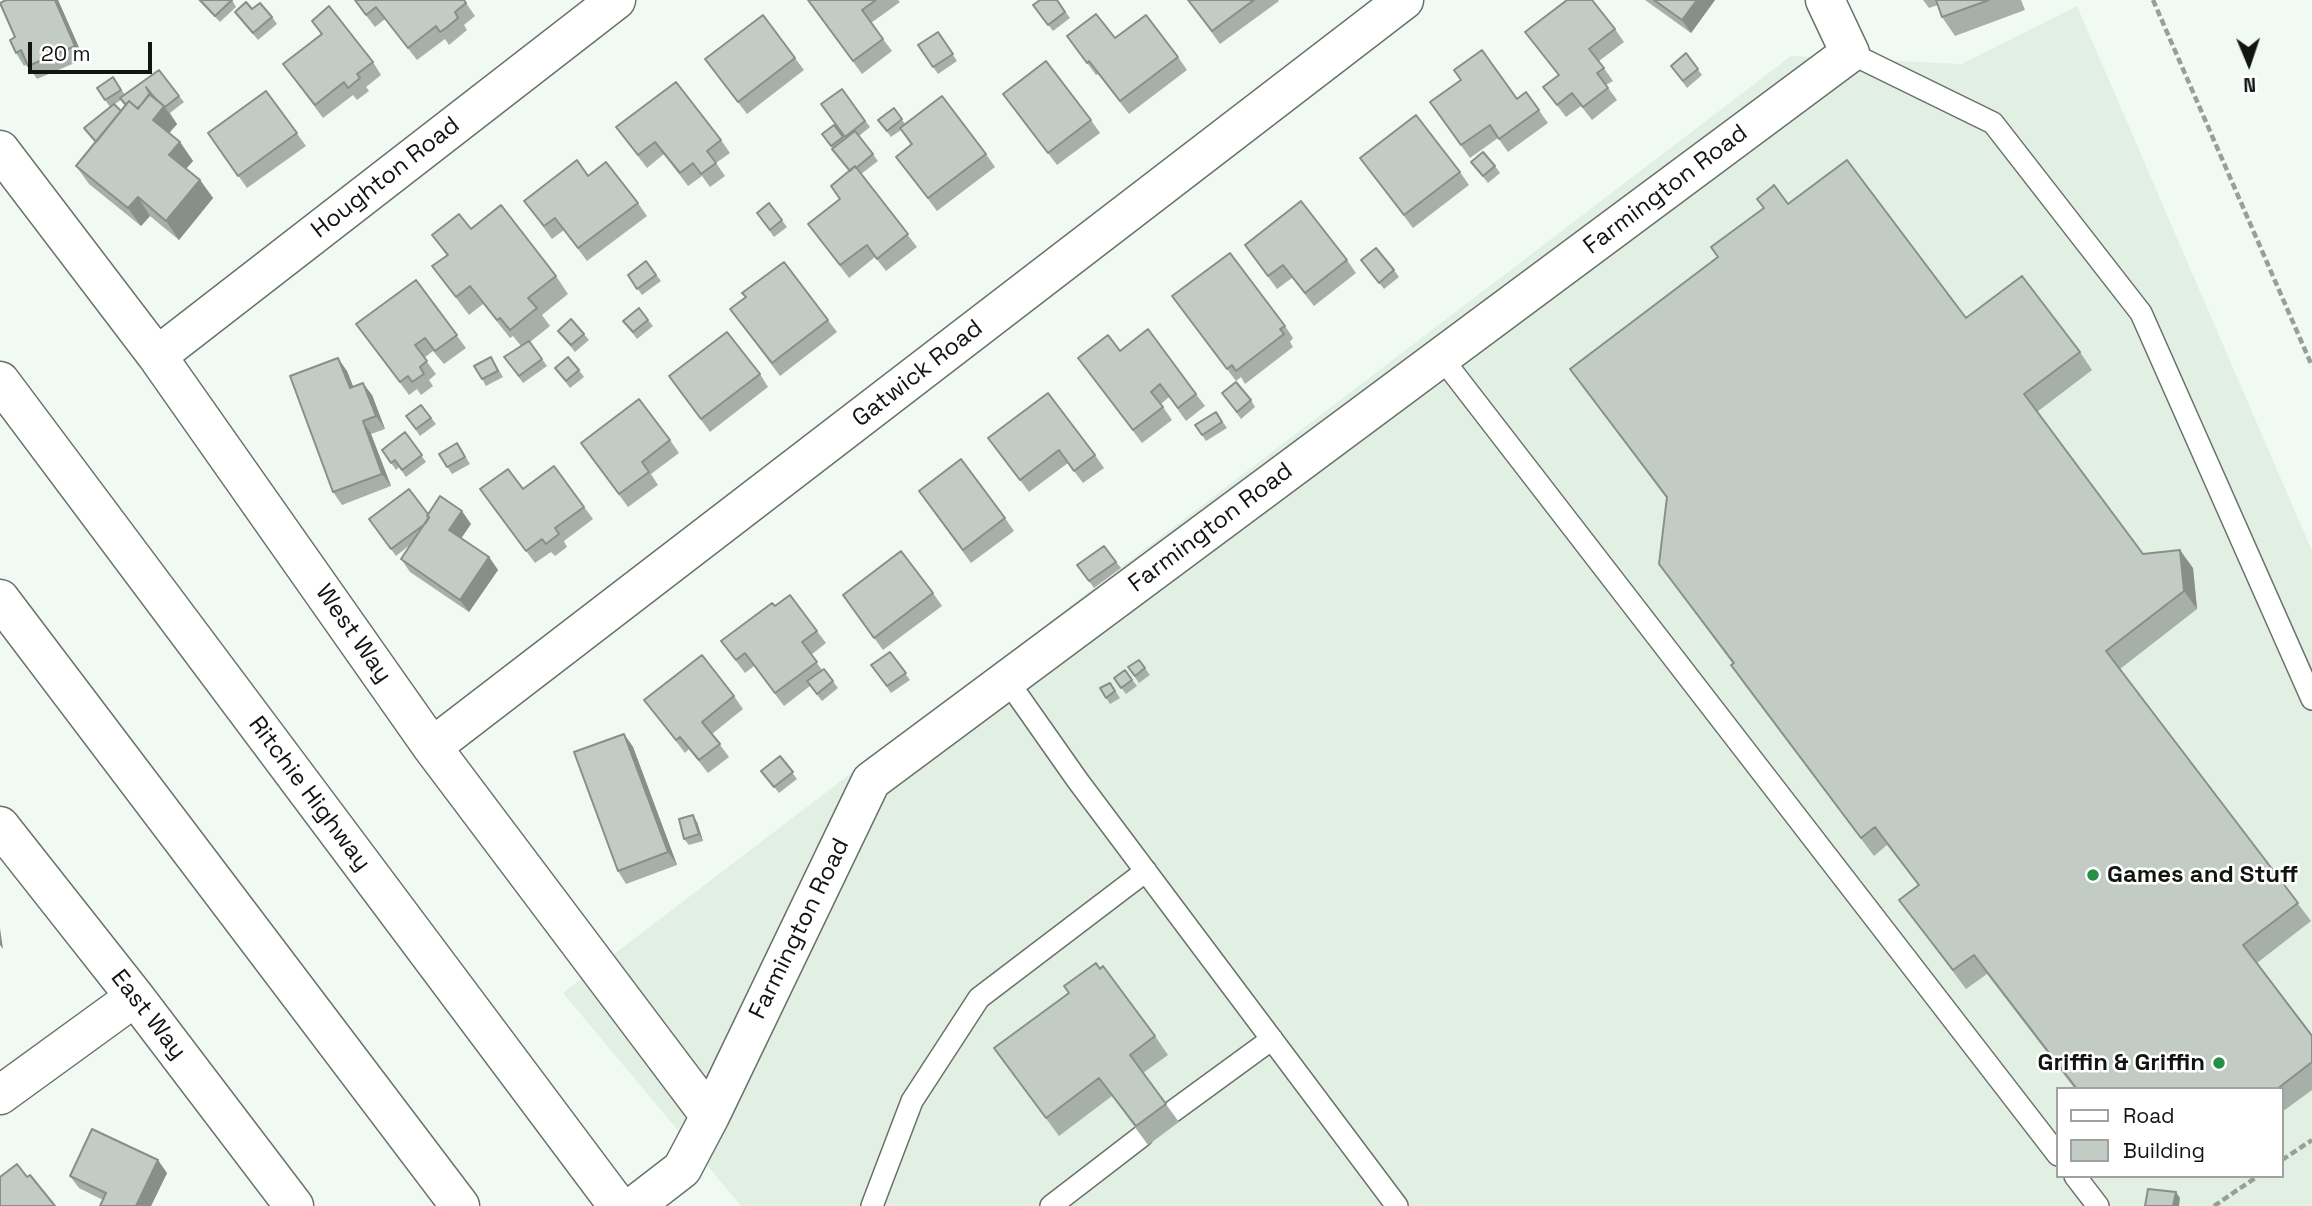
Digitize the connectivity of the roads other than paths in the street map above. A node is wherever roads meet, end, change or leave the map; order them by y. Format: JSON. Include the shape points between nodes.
{"nodes":[{"id":1,"x":616,"y":0,"type":"edge"},
{"id":2,"x":1404,"y":0,"type":"edge"},
{"id":3,"x":1825,"y":0,"type":"edge"},
{"id":4,"x":1850,"y":53,"type":"junction"},
{"id":5,"x":0,"y":150,"type":"edge"},
{"id":6,"x":157,"y":356,"type":"junction"},
{"id":7,"x":1441,"y":357,"type":"junction"},
{"id":8,"x":0,"y":381,"type":"edge"},
{"id":9,"x":0,"y":599,"type":"edge"},
{"id":10,"x":1007,"y":680,"type":"junction"},
{"id":11,"x":2312,"y":699,"type":"edge"},
{"id":12,"x":432,"y":747,"type":"junction"},
{"id":13,"x":0,"y":826,"type":"edge"},
{"id":14,"x":1146,"y":871,"type":"junction"},
{"id":15,"x":135,"y":997,"type":"junction"},
{"id":16,"x":1272,"y":1039,"type":"junction"},
{"id":17,"x":0,"y":1096,"type":"edge"},
{"id":18,"x":1172,"y":1112,"type":"dead end"},
{"id":19,"x":710,"y":1116,"type":"junction"},
{"id":20,"x":1142,"y":1136,"type":"edge"},
{"id":21,"x":2056,"y":1152,"type":"edge"},
{"id":22,"x":2077,"y":1178,"type":"edge"},
{"id":23,"x":294,"y":1206,"type":"edge"},
{"id":24,"x":460,"y":1206,"type":"edge"},
{"id":25,"x":618,"y":1206,"type":"edge"},
{"id":26,"x":634,"y":1206,"type":"edge"},
{"id":27,"x":872,"y":1206,"type":"edge"},
{"id":28,"x":1051,"y":1206,"type":"edge"},
{"id":29,"x":1396,"y":1206,"type":"edge"},
{"id":30,"x":2098,"y":1206,"type":"edge"}],
"edges":[{"from":1,"to":6,"type":"street","name":"Houghton Road"},
{"from":2,"to":12,"type":"street","name":"Gatwick Road"},
{"from":3,"to":4,"type":"street"},
{"from":4,"to":7,"type":"street","name":"Farmington Road"},
{"from":4,"to":11,"type":"lane","via":[[1993,123],[2141,313]]},
{"from":5,"to":6,"type":"street","name":"West Way"},
{"from":6,"to":12,"type":"street","name":"West Way"},
{"from":7,"to":10,"type":"street","name":"Farmington Road"},
{"from":7,"to":21,"type":"lane"},
{"from":8,"to":25,"type":"street","name":"Ritchie Highway"},
{"from":9,"to":24,"type":"street"},
{"from":10,"to":14,"type":"lane"},
{"from":10,"to":19,"type":"street","name":"Farmington Road","via":[[871,781]]},
{"from":12,"to":19,"type":"street","name":"West Way"},
{"from":13,"to":15,"type":"street","name":"East Way"},
{"from":14,"to":16,"type":"lane"},
{"from":14,"to":27,"type":"lane","via":[[979,998],[912,1101]]},
{"from":15,"to":17,"type":"street"},
{"from":15,"to":23,"type":"street","name":"East Way"},
{"from":16,"to":18,"type":"lane"},
{"from":16,"to":29,"type":"lane"},
{"from":19,"to":26,"type":"street","name":"Farmington Road","via":[[682,1169]]},
{"from":20,"to":28,"type":"lane"},
{"from":22,"to":30,"type":"lane"}]}
